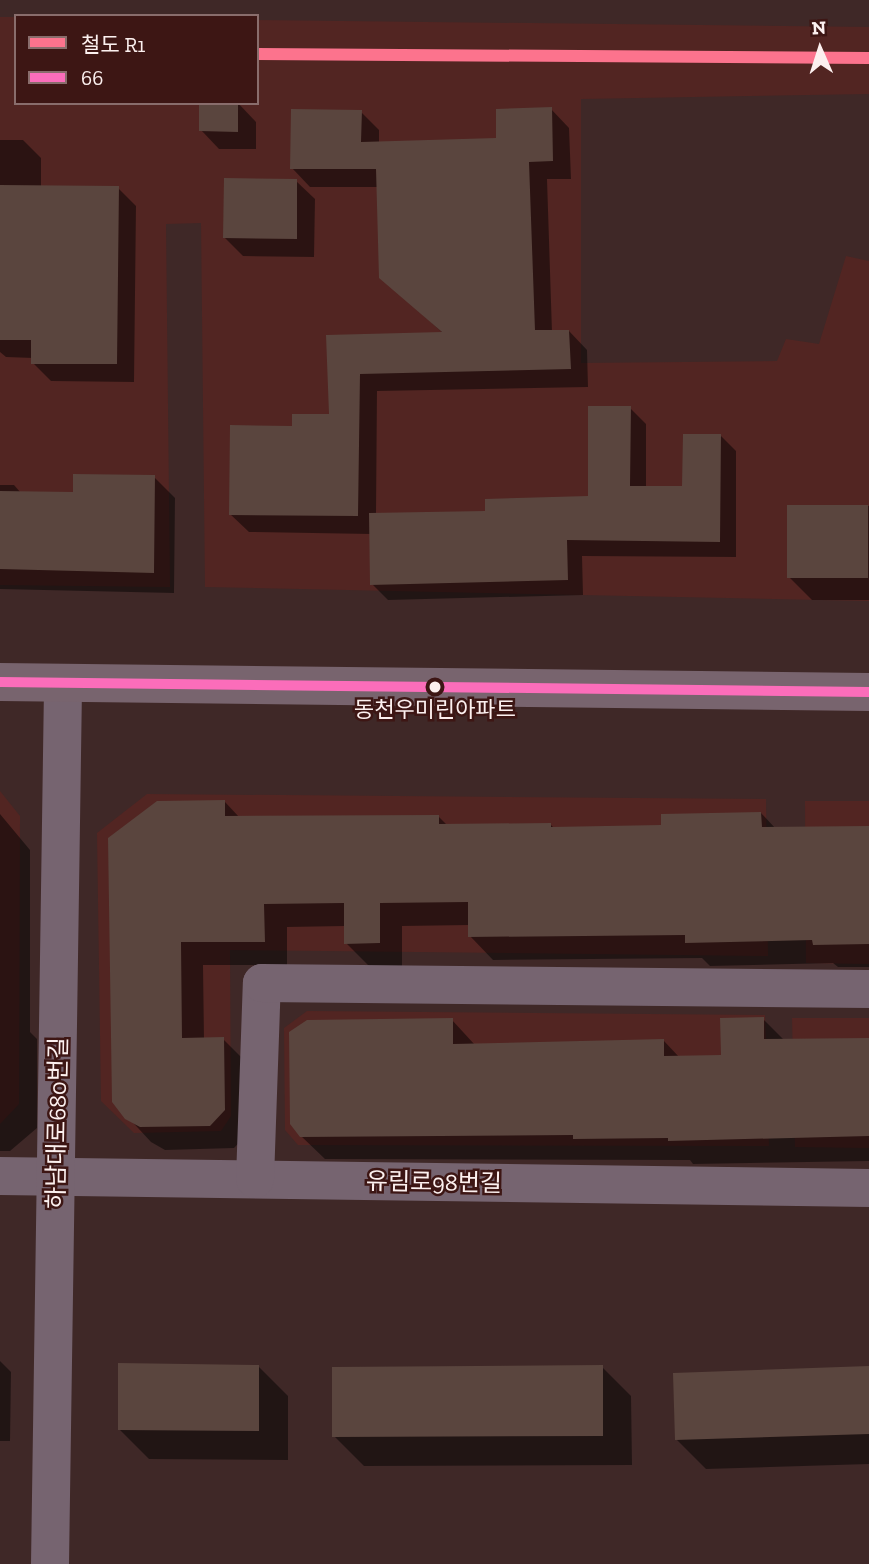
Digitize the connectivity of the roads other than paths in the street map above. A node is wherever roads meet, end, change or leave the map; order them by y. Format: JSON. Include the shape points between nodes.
{"nodes":[{"id":1,"x":0,"y":682,"type":"edge"},
{"id":2,"x":63,"y":683,"type":"junction"},
{"id":3,"x":869,"y":692,"type":"edge"},
{"id":4,"x":869,"y":989,"type":"edge"},
{"id":5,"x":57,"y":1175,"type":"junction"},
{"id":6,"x":0,"y":1176,"type":"edge"},
{"id":7,"x":256,"y":1179,"type":"junction"},
{"id":8,"x":869,"y":1188,"type":"edge"},
{"id":9,"x":50,"y":1564,"type":"edge"}],
"edges":[{"from":1,"to":2,"type":"main road"},
{"from":2,"to":3,"type":"main road"},
{"from":2,"to":5,"type":"street","name":"하남대로680번길"},
{"from":4,"to":7,"type":"street","via":[[262,983]]},
{"from":5,"to":6,"type":"street","name":"유림로98번길"},
{"from":5,"to":7,"type":"street","name":"유림로98번길"},
{"from":5,"to":9,"type":"street","name":"하남대로680번길"},
{"from":7,"to":8,"type":"street","name":"유림로98번길"}]}
